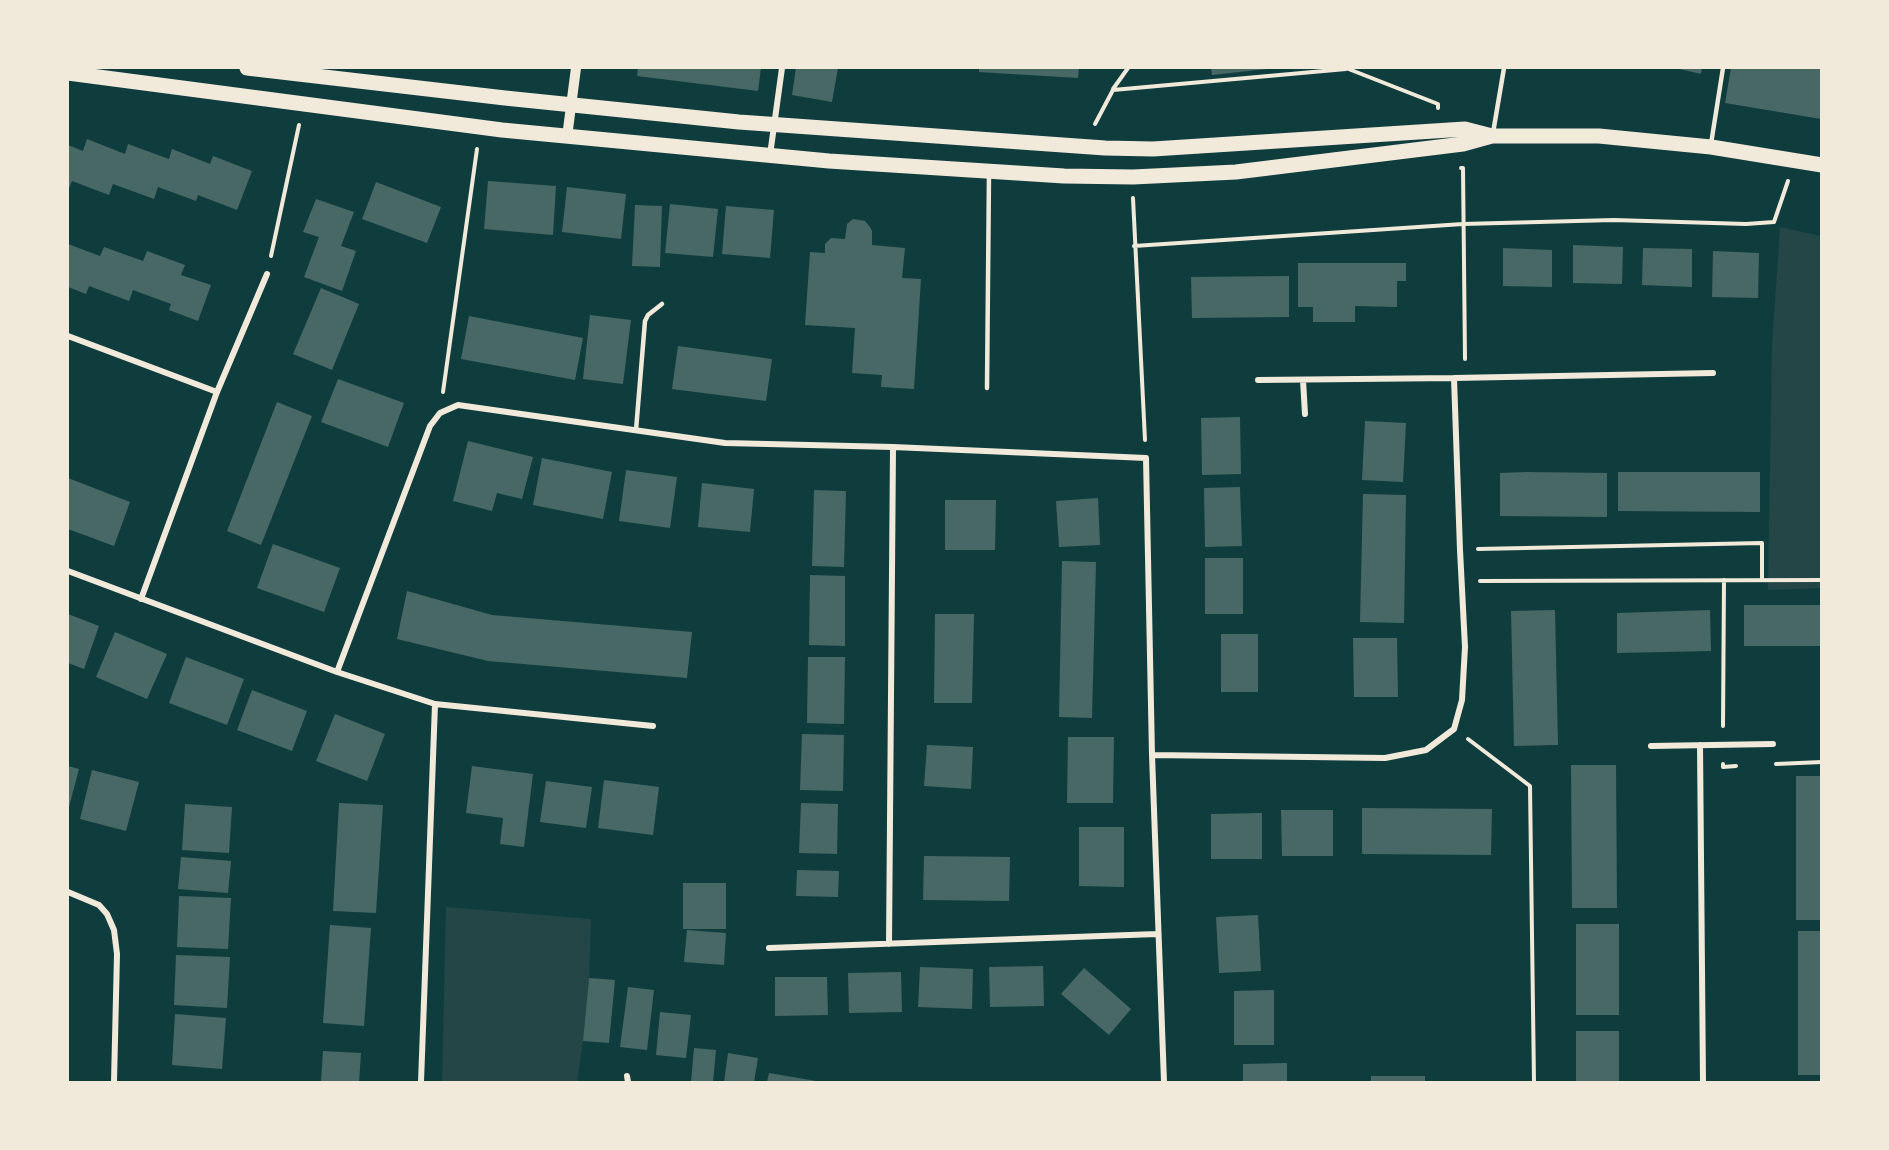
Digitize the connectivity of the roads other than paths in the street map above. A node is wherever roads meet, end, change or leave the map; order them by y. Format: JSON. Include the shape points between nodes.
{"nodes":[{"id":1,"x":247,"y":68,"type":"edge"},
{"id":2,"x":576,"y":68,"type":"edge"},
{"id":3,"x":782,"y":68,"type":"edge"},
{"id":4,"x":1504,"y":68,"type":"edge"},
{"id":5,"x":1723,"y":68,"type":"edge"},
{"id":6,"x":309,"y":71,"type":"edge"},
{"id":7,"x":68,"y":73,"type":"edge"},
{"id":8,"x":572,"y":104,"type":"junction"},
{"id":9,"x":774,"y":124,"type":"junction"},
{"id":10,"x":1492,"y":136,"type":"junction"},
{"id":11,"x":567,"y":137,"type":"junction"},
{"id":12,"x":1711,"y":147,"type":"junction"},
{"id":13,"x":770,"y":155,"type":"junction"},
{"id":14,"x":1821,"y":165,"type":"edge"},
{"id":15,"x":989,"y":173,"type":"junction"},
{"id":16,"x":267,"y":274,"type":"road end"},
{"id":17,"x":662,"y":304,"type":"dead end"},
{"id":18,"x":68,"y":336,"type":"edge"},
{"id":19,"x":1713,"y":373,"type":"dead end"},
{"id":20,"x":1454,"y":378,"type":"junction"},
{"id":21,"x":1258,"y":380,"type":"dead end"},
{"id":22,"x":1303,"y":380,"type":"junction"},
{"id":23,"x":987,"y":388,"type":"dead end"},
{"id":24,"x":217,"y":392,"type":"junction"},
{"id":25,"x":1305,"y":414,"type":"dead end"},
{"id":26,"x":636,"y":430,"type":"junction"},
{"id":27,"x":893,"y":447,"type":"junction"},
{"id":28,"x":68,"y":571,"type":"edge"},
{"id":29,"x":141,"y":600,"type":"junction"},
{"id":30,"x":337,"y":672,"type":"junction"},
{"id":31,"x":435,"y":704,"type":"junction"},
{"id":32,"x":653,"y":726,"type":"dead end"},
{"id":33,"x":1773,"y":744,"type":"dead end"},
{"id":34,"x":1700,"y":745,"type":"junction"},
{"id":35,"x":1651,"y":746,"type":"dead end"},
{"id":36,"x":1152,"y":755,"type":"junction"},
{"id":37,"x":68,"y":892,"type":"edge"},
{"id":38,"x":1157,"y":934,"type":"junction"},
{"id":39,"x":889,"y":944,"type":"junction"},
{"id":40,"x":769,"y":948,"type":"dead end"},
{"id":41,"x":114,"y":1083,"type":"edge"},
{"id":42,"x":421,"y":1083,"type":"edge"},
{"id":43,"x":1164,"y":1083,"type":"edge"},
{"id":44,"x":1703,"y":1083,"type":"edge"}],
"edges":[{"from":1,"to":6,"type":"main road"},
{"from":2,"to":8,"type":"street"},
{"from":3,"to":9,"type":"street"},
{"from":4,"to":10,"type":"lane"},
{"from":5,"to":12,"type":"lane"},
{"from":6,"to":8,"type":"main road"},
{"from":7,"to":11,"type":"main road"},
{"from":8,"to":9,"type":"main road"},
{"from":8,"to":11,"type":"street"},
{"from":9,"to":10,"type":"main road","via":[[1153,149],[1465,129]]},
{"from":9,"to":13,"type":"street"},
{"from":10,"to":12,"type":"main road","via":[[1599,136]]},
{"from":10,"to":15,"type":"main road","via":[[1463,144],[1236,172],[1132,177]]},
{"from":11,"to":13,"type":"main road"},
{"from":12,"to":14,"type":"main road"},
{"from":13,"to":15,"type":"main road"},
{"from":15,"to":23,"type":"lane"},
{"from":16,"to":24,"type":"street"},
{"from":17,"to":26,"type":"lane","via":[[645,321]]},
{"from":18,"to":24,"type":"street"},
{"from":19,"to":20,"type":"street"},
{"from":20,"to":22,"type":"street"},
{"from":20,"to":36,"type":"street","via":[[1465,658],[1462,700],[1454,729],[1426,750],[1385,758]]},
{"from":21,"to":22,"type":"street"},
{"from":22,"to":25,"type":"street"},
{"from":24,"to":29,"type":"street"},
{"from":26,"to":27,"type":"street","via":[[725,443]]},
{"from":26,"to":30,"type":"street","via":[[458,405],[440,413],[430,426]]},
{"from":27,"to":36,"type":"street","via":[[1146,458]]},
{"from":27,"to":39,"type":"street"},
{"from":28,"to":29,"type":"street"},
{"from":29,"to":30,"type":"street"},
{"from":30,"to":31,"type":"street"},
{"from":31,"to":32,"type":"street"},
{"from":31,"to":42,"type":"street"},
{"from":33,"to":34,"type":"street"},
{"from":34,"to":35,"type":"street"},
{"from":34,"to":44,"type":"street"},
{"from":36,"to":38,"type":"street"},
{"from":37,"to":41,"type":"street","via":[[99,905],[114,930]]},
{"from":38,"to":39,"type":"street"},
{"from":38,"to":43,"type":"street"},
{"from":39,"to":40,"type":"street"}]}
